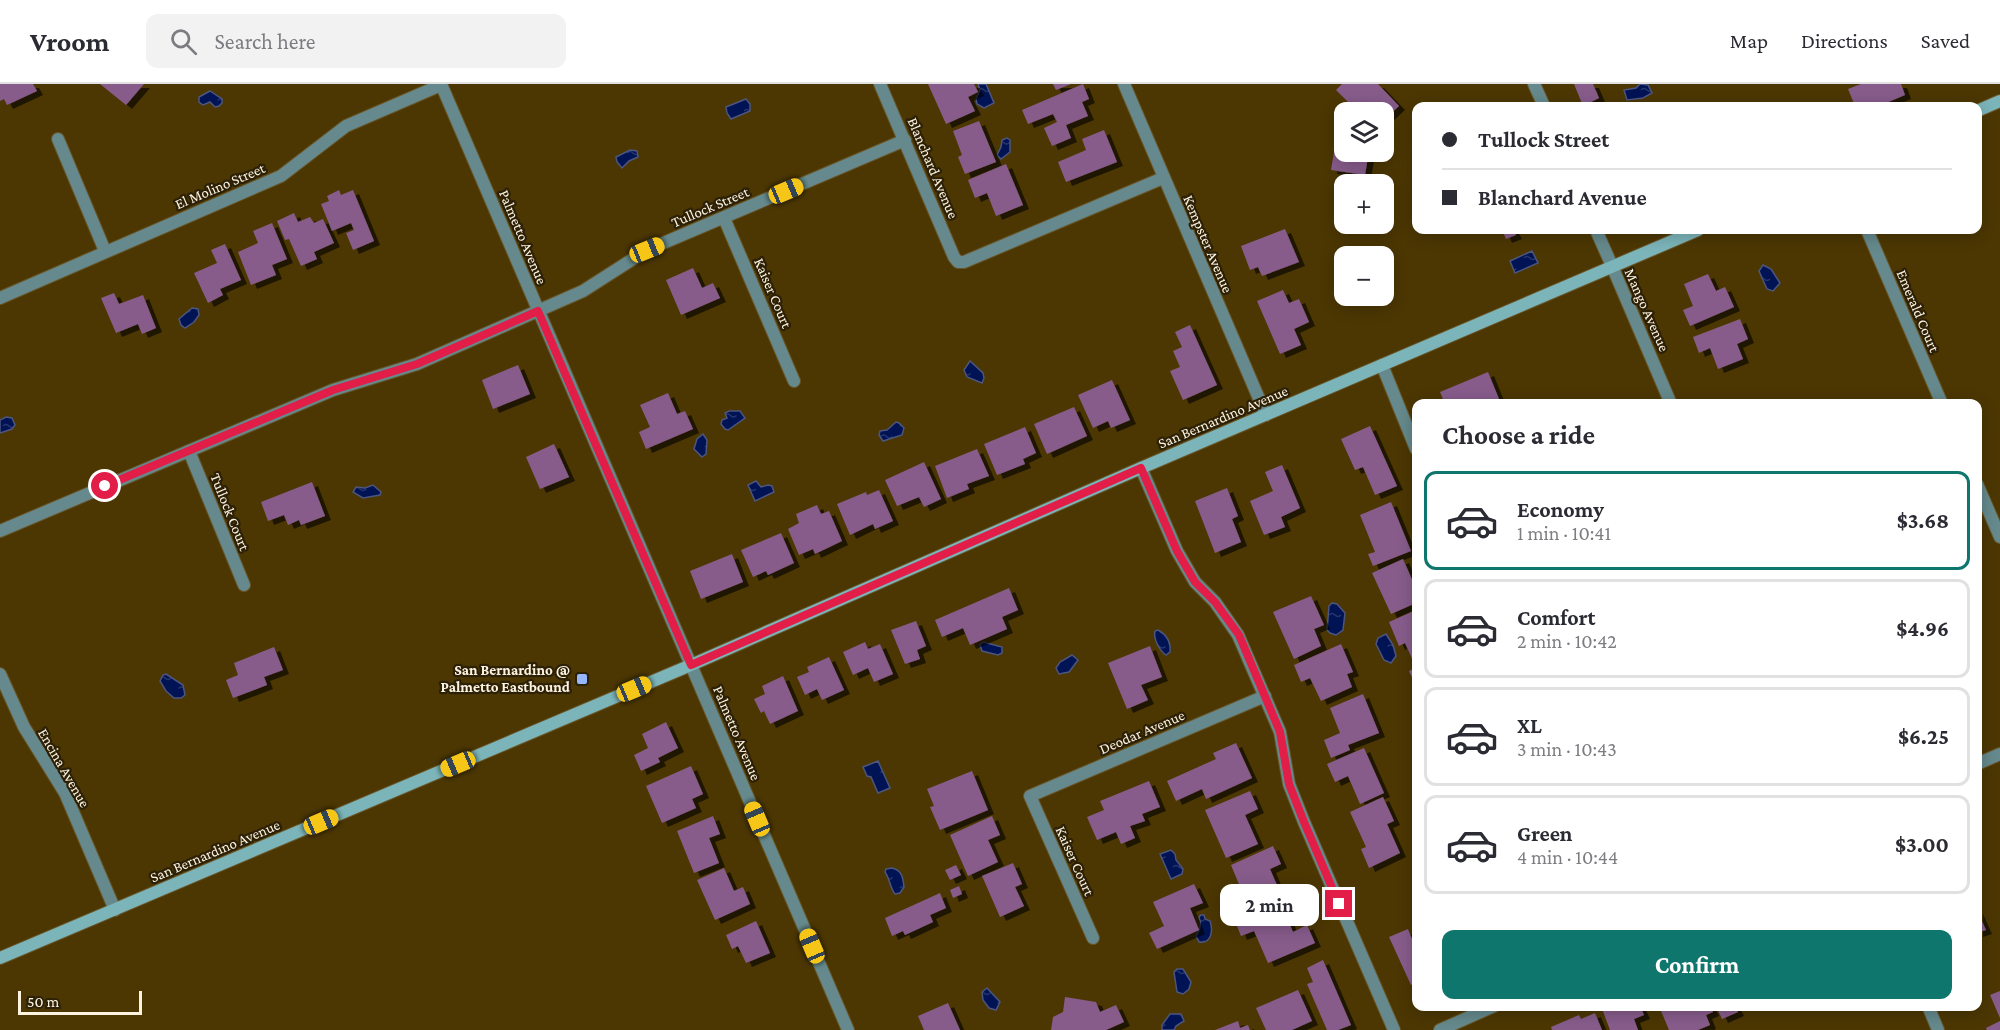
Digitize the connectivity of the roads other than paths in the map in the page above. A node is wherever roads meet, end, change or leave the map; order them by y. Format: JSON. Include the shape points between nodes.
{"nodes":[{"id":1,"x":441,"y":84,"type":"edge"},
{"id":2,"x":880,"y":84,"type":"edge"},
{"id":3,"x":1124,"y":84,"type":"edge"},
{"id":4,"x":1534,"y":84,"type":"edge"},
{"id":5,"x":2000,"y":101,"type":"edge"},
{"id":6,"x":1542,"y":102,"type":"edge"},
{"id":7,"x":1982,"y":109,"type":"edge"},
{"id":8,"x":58,"y":139,"type":"dead end"},
{"id":9,"x":905,"y":140,"type":"junction"},
{"id":10,"x":1163,"y":178,"type":"junction"},
{"id":11,"x":724,"y":218,"type":"junction"},
{"id":12,"x":1598,"y":234,"type":"edge"},
{"id":13,"x":1688,"y":234,"type":"edge"},
{"id":14,"x":1869,"y":234,"type":"edge"},
{"id":15,"x":105,"y":251,"type":"junction"},
{"id":16,"x":1612,"y":266,"type":"junction"},
{"id":17,"x":0,"y":298,"type":"edge"},
{"id":18,"x":538,"y":311,"type":"junction"},
{"id":19,"x":1382,"y":365,"type":"junction"},
{"id":20,"x":794,"y":381,"type":"dead end"},
{"id":21,"x":1669,"y":399,"type":"edge"},
{"id":22,"x":1940,"y":399,"type":"edge"},
{"id":23,"x":1266,"y":415,"type":"junction"},
{"id":24,"x":1412,"y":439,"type":"edge"},
{"id":25,"x":189,"y":451,"type":"junction"},
{"id":26,"x":1141,"y":468,"type":"junction"},
{"id":27,"x":1982,"y":496,"type":"edge"},
{"id":28,"x":0,"y":531,"type":"edge"},
{"id":29,"x":2000,"y":537,"type":"edge"},
{"id":30,"x":243,"y":585,"type":"dead end"},
{"id":31,"x":691,"y":665,"type":"junction"},
{"id":32,"x":0,"y":674,"type":"edge"},
{"id":33,"x":1265,"y":696,"type":"junction"},
{"id":34,"x":2000,"y":754,"type":"edge"},
{"id":35,"x":1982,"y":762,"type":"edge"},
{"id":36,"x":1030,"y":796,"type":"joint"},
{"id":37,"x":115,"y":910,"type":"junction"},
{"id":38,"x":1093,"y":938,"type":"dead end"},
{"id":39,"x":0,"y":958,"type":"edge"},
{"id":40,"x":1483,"y":1011,"type":"edge"},
{"id":41,"x":1930,"y":1011,"type":"edge"},
{"id":42,"x":848,"y":1030,"type":"edge"},
{"id":43,"x":1394,"y":1030,"type":"edge"},
{"id":44,"x":1440,"y":1030,"type":"edge"},
{"id":45,"x":1938,"y":1030,"type":"edge"}],
"edges":[{"from":1,"to":15,"type":"street","name":"El Molino Street","via":[[346,126],[280,176]]},
{"from":1,"to":18,"type":"street","name":"Palmetto Avenue"},
{"from":2,"to":9,"type":"street","name":"Blanchard Avenue"},
{"from":3,"to":10,"type":"street","name":"Kempster Avenue"},
{"from":4,"to":6,"type":"street"},
{"from":5,"to":7,"type":"main road"},
{"from":8,"to":15,"type":"street"},
{"from":9,"to":10,"type":"street","name":"Blanchard Avenue","via":[[958,262]]},
{"from":9,"to":11,"type":"street","name":"Tullock Street"},
{"from":10,"to":23,"type":"street","name":"Kempster Avenue"},
{"from":11,"to":18,"type":"street","name":"Tullock Street","via":[[647,250],[598,283]]},
{"from":11,"to":20,"type":"street","name":"Kaiser Court"},
{"from":12,"to":16,"type":"street","name":"Mango Avenue"},
{"from":13,"to":16,"type":"main road","name":"San Bernardino Avenue"},
{"from":14,"to":22,"type":"street","name":"Emerald Court"},
{"from":15,"to":17,"type":"street","name":"El Molino Street"},
{"from":16,"to":19,"type":"main road","name":"San Bernardino Avenue"},
{"from":16,"to":21,"type":"street","name":"Mango Avenue"},
{"from":18,"to":25,"type":"street","name":"Tullock Street","via":[[417,364],[333,390]]},
{"from":18,"to":31,"type":"street","name":"Palmetto Avenue"},
{"from":19,"to":23,"type":"main road","name":"San Bernardino Avenue"},
{"from":19,"to":24,"type":"street"},
{"from":23,"to":26,"type":"main road","name":"San Bernardino Avenue"},
{"from":25,"to":28,"type":"street","name":"Tullock Street"},
{"from":25,"to":30,"type":"street","name":"Tullock Court"},
{"from":26,"to":31,"type":"main road","name":"San Bernardino Avenue"},
{"from":26,"to":33,"type":"street","via":[[1177,551],[1195,582],[1239,635]]},
{"from":27,"to":29,"type":"street"},
{"from":31,"to":37,"type":"main road","name":"San Bernardino Avenue"},
{"from":31,"to":42,"type":"street","name":"Palmetto Avenue"},
{"from":32,"to":37,"type":"street","name":"Encina Avenue","via":[[24,727],[65,794]]},
{"from":33,"to":36,"type":"street","name":"Deodar Avenue"},
{"from":33,"to":43,"type":"street","via":[[1280,732],[1289,784]]},
{"from":34,"to":35,"type":"street"},
{"from":36,"to":38,"type":"street","name":"Kaiser Court"},
{"from":37,"to":39,"type":"main road","name":"San Bernardino Avenue"},
{"from":40,"to":44,"type":"street"},
{"from":41,"to":45,"type":"street"}]}
